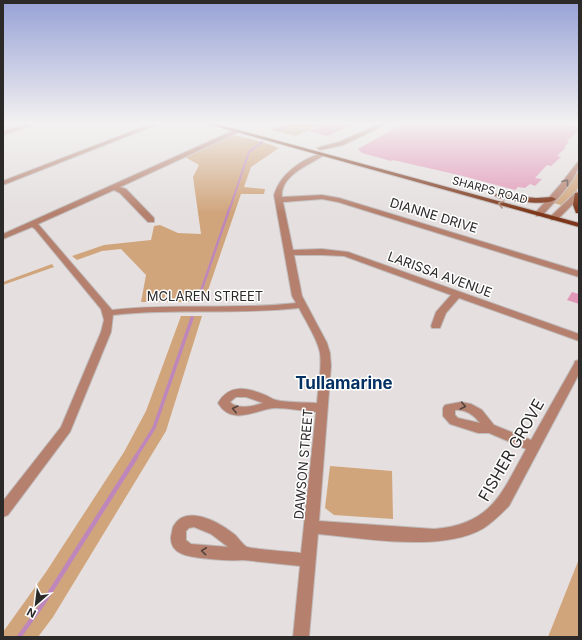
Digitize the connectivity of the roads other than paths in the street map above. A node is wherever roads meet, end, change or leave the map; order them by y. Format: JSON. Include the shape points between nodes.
{"nodes":[{"id":1,"x":78,"y":154,"type":"edge"},
{"id":2,"x":187,"y":154,"type":"edge"},
{"id":3,"x":316,"y":154,"type":"edge"},
{"id":4,"x":331,"y":154,"type":"edge"},
{"id":5,"x":342,"y":154,"type":"edge"},
{"id":6,"x":579,"y":164,"type":"edge"},
{"id":7,"x":3,"y":183,"type":"edge"},
{"id":8,"x":114,"y":187,"type":"junction"},
{"id":9,"x":579,"y":195,"type":"edge"},
{"id":10,"x":499,"y":196,"type":"junction"},
{"id":11,"x":552,"y":199,"type":"junction"},
{"id":12,"x":278,"y":200,"type":"junction"},
{"id":13,"x":541,"y":211,"type":"junction"},
{"id":14,"x":579,"y":211,"type":"edge"},
{"id":15,"x":558,"y":216,"type":"junction"},
{"id":16,"x":579,"y":218,"type":"edge"},
{"id":17,"x":151,"y":220,"type":"dead end"},
{"id":18,"x":33,"y":224,"type":"junction"},
{"id":19,"x":579,"y":225,"type":"edge"},
{"id":20,"x":3,"y":237,"type":"edge"},
{"id":21,"x":289,"y":253,"type":"junction"},
{"id":22,"x":579,"y":274,"type":"edge"},
{"id":23,"x":457,"y":294,"type":"junction"},
{"id":24,"x":300,"y":305,"type":"junction"},
{"id":25,"x":109,"y":313,"type":"junction"},
{"id":26,"x":436,"y":326,"type":"dead end"},
{"id":27,"x":579,"y":338,"type":"edge"},
{"id":28,"x":579,"y":364,"type":"edge"},
{"id":29,"x":273,"y":404,"type":"dead end"},
{"id":30,"x":322,"y":408,"type":"junction"},
{"id":31,"x":490,"y":428,"type":"dead end"},
{"id":32,"x":534,"y":447,"type":"junction"},
{"id":33,"x":3,"y":511,"type":"edge"},
{"id":34,"x":311,"y":527,"type":"junction"},
{"id":35,"x":243,"y":553,"type":"dead end"},
{"id":36,"x":308,"y":560,"type":"junction"},
{"id":37,"x":301,"y":637,"type":"edge"}],
"edges":[{"from":1,"to":7,"type":"street"},
{"from":2,"to":8,"type":"street"},
{"from":3,"to":12,"type":"street","name":"DAWSON STREET","via":[[287,176],[279,190]]},
{"from":13,"to":4,"type":"main road","name":"SHARPS ROAD","one_way":true},
{"from":5,"to":10,"type":"main road","name":"SHARPS ROAD"},
{"from":11,"to":6,"type":"street","one_way":true},
{"from":8,"to":17,"type":"street","via":[[123,191]]},
{"from":8,"to":18,"type":"street"},
{"from":9,"to":14,"type":"main road"},
{"from":9,"to":15,"type":"street"},
{"from":10,"to":11,"type":"main road"},
{"from":10,"to":13,"type":"main road","name":"SHARPS ROAD"},
{"from":11,"to":13,"type":"street"},
{"from":12,"to":21,"type":"street","name":"DAWSON STREET"},
{"from":12,"to":22,"type":"street","name":"DIANNE DRIVE","via":[[339,200]]},
{"from":13,"to":15,"type":"main road","name":"SHARPS ROAD"},
{"from":15,"to":16,"type":"main road","name":"SHARPS ROAD"},
{"from":15,"to":19,"type":"main road","name":"SHARPS ROAD"},
{"from":18,"to":20,"type":"street"},
{"from":18,"to":25,"type":"street"},
{"from":21,"to":23,"type":"street","name":"LARISSA AVENUE","via":[[345,254]]},
{"from":21,"to":24,"type":"street","name":"DAWSON STREET"},
{"from":23,"to":26,"type":"street","via":[[441,312]]},
{"from":23,"to":27,"type":"street","name":"LARISSA AVENUE"},
{"from":24,"to":25,"type":"street","name":"MCLAREN STREET","via":[[265,310],[140,309]]},
{"from":24,"to":30,"type":"street","name":"DAWSON STREET","via":[[326,353]]},
{"from":25,"to":33,"type":"street","via":[[106,332],[66,429]]},
{"from":28,"to":32,"type":"street","name":"FISHER GROVE"},
{"from":29,"to":30,"type":"street"},
{"from":30,"to":34,"type":"street","name":"DAWSON STREET"},
{"from":31,"to":32,"type":"street"},
{"from":32,"to":34,"type":"street","name":"FISHER GROVE","via":[[504,502],[494,514],[480,524],[460,532],[422,537]]},
{"from":34,"to":36,"type":"street","name":"DAWSON STREET"},
{"from":35,"to":36,"type":"street"},
{"from":36,"to":37,"type":"street","name":"DAWSON STREET"}]}
